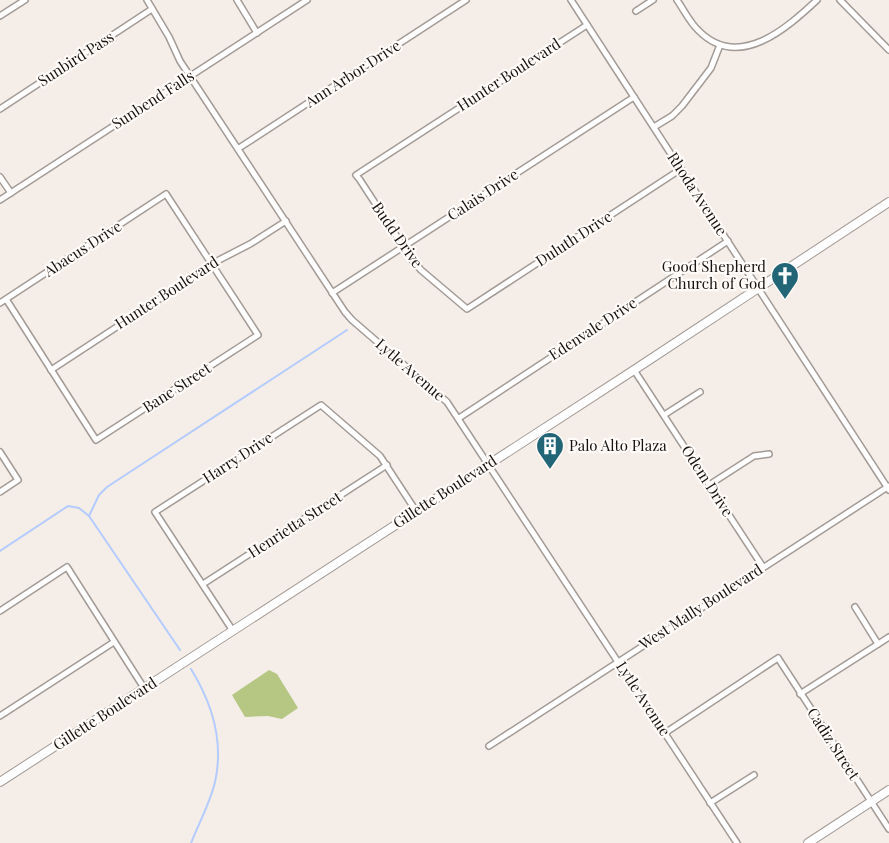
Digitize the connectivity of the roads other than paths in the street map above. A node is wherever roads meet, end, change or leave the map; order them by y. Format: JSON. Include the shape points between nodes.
{"nodes":[{"id":1,"x":25,"y":0,"type":"edge"},
{"id":2,"x":147,"y":0,"type":"edge"},
{"id":3,"x":237,"y":0,"type":"edge"},
{"id":4,"x":307,"y":0,"type":"edge"},
{"id":5,"x":466,"y":0,"type":"edge"},
{"id":6,"x":571,"y":0,"type":"edge"},
{"id":7,"x":652,"y":0,"type":"edge"},
{"id":8,"x":677,"y":0,"type":"edge"},
{"id":9,"x":818,"y":0,"type":"edge"},
{"id":10,"x":840,"y":0,"type":"edge"},
{"id":11,"x":152,"y":9,"type":"junction"},
{"id":12,"x":636,"y":11,"type":"dead end"},
{"id":13,"x":0,"y":16,"type":"edge"},
{"id":14,"x":587,"y":25,"type":"junction"},
{"id":15,"x":257,"y":33,"type":"junction"},
{"id":16,"x":720,"y":45,"type":"junction"},
{"id":17,"x":889,"y":50,"type":"edge"},
{"id":18,"x":190,"y":76,"type":"junction"},
{"id":19,"x":634,"y":97,"type":"junction"},
{"id":20,"x":0,"y":109,"type":"edge"},
{"id":21,"x":654,"y":127,"type":"junction"},
{"id":22,"x":239,"y":148,"type":"junction"},
{"id":23,"x":681,"y":169,"type":"junction"},
{"id":24,"x":356,"y":175,"type":"joint"},
{"id":25,"x":0,"y":177,"type":"edge"},
{"id":26,"x":11,"y":193,"type":"junction"},
{"id":27,"x":0,"y":200,"type":"edge"},
{"id":28,"x":889,"y":202,"type":"edge"},
{"id":29,"x":286,"y":221,"type":"junction"},
{"id":30,"x":728,"y":241,"type":"junction"},
{"id":31,"x":404,"y":247,"type":"junction"},
{"id":32,"x":211,"y":264,"type":"junction"},
{"id":33,"x":758,"y":288,"type":"junction"},
{"id":34,"x":332,"y":293,"type":"junction"},
{"id":35,"x":6,"y":299,"type":"junction"},
{"id":36,"x":0,"y":303,"type":"edge"},
{"id":37,"x":467,"y":309,"type":"joint"},
{"id":38,"x":51,"y":370,"type":"junction"},
{"id":39,"x":634,"y":370,"type":"junction"},
{"id":40,"x":700,"y":392,"type":"dead end"},
{"id":41,"x":664,"y":415,"type":"junction"},
{"id":42,"x":459,"y":418,"type":"junction"},
{"id":43,"x":0,"y":452,"type":"edge"},
{"id":44,"x":769,"y":454,"type":"dead end"},
{"id":45,"x":489,"y":463,"type":"junction"},
{"id":46,"x":386,"y":465,"type":"junction"},
{"id":47,"x":710,"y":484,"type":"junction"},
{"id":48,"x":888,"y":487,"type":"edge"},
{"id":49,"x":0,"y":492,"type":"edge"},
{"id":50,"x":416,"y":512,"type":"junction"},
{"id":51,"x":763,"y":567,"type":"junction"},
{"id":52,"x":203,"y":584,"type":"junction"},
{"id":53,"x":855,"y":607,"type":"dead end"},
{"id":54,"x":0,"y":611,"type":"edge"},
{"id":55,"x":233,"y":631,"type":"junction"},
{"id":56,"x":889,"y":637,"type":"edge"},
{"id":57,"x":114,"y":642,"type":"junction"},
{"id":58,"x":878,"y":644,"type":"junction"},
{"id":59,"x":618,"y":661,"type":"junction"},
{"id":60,"x":144,"y":688,"type":"junction"},
{"id":61,"x":800,"y":694,"type":"junction"},
{"id":62,"x":0,"y":716,"type":"edge"},
{"id":63,"x":665,"y":733,"type":"junction"},
{"id":64,"x":489,"y":746,"type":"dead end"},
{"id":65,"x":754,"y":775,"type":"dead end"},
{"id":66,"x":0,"y":782,"type":"edge"},
{"id":67,"x":889,"y":790,"type":"edge"},
{"id":68,"x":872,"y":801,"type":"junction"},
{"id":69,"x":710,"y":803,"type":"junction"},
{"id":70,"x":889,"y":829,"type":"edge"},
{"id":71,"x":737,"y":843,"type":"edge"},
{"id":72,"x":808,"y":843,"type":"edge"}],
"edges":[{"from":1,"to":13,"type":"street"},
{"from":2,"to":11,"type":"street","name":"Lytle Avenue"},
{"from":3,"to":15,"type":"street"},
{"from":4,"to":15,"type":"street","name":"Sunbend Falls"},
{"from":5,"to":22,"type":"street","name":"Ann Arbor Drive"},
{"from":6,"to":14,"type":"street","name":"Rhoda Avenue"},
{"from":7,"to":12,"type":"street"},
{"from":8,"to":16,"type":"street","via":[[697,30]]},
{"from":9,"to":16,"type":"street","via":[[795,21],[762,41],[740,47]]},
{"from":10,"to":17,"type":"street"},
{"from":11,"to":18,"type":"street","name":"Lytle Avenue"},
{"from":11,"to":20,"type":"street","name":"Sunbird Pass"},
{"from":14,"to":19,"type":"street","name":"Rhoda Avenue"},
{"from":14,"to":24,"type":"street","name":"Hunter Boulevard"},
{"from":15,"to":18,"type":"street","name":"Sunbend Falls"},
{"from":16,"to":21,"type":"street","via":[[711,68],[682,106]]},
{"from":18,"to":22,"type":"street","name":"Lytle Avenue"},
{"from":18,"to":26,"type":"street","name":"Sunbend Falls"},
{"from":19,"to":21,"type":"street","name":"Rhoda Avenue"},
{"from":19,"to":31,"type":"street","name":"Calais Drive"},
{"from":21,"to":23,"type":"street","name":"Rhoda Avenue"},
{"from":22,"to":29,"type":"street","name":"Lytle Avenue"},
{"from":23,"to":30,"type":"street","name":"Rhoda Avenue"},
{"from":23,"to":37,"type":"street","name":"Duluth Drive"},
{"from":24,"to":31,"type":"street","name":"Budd Drive"},
{"from":25,"to":26,"type":"street"},
{"from":26,"to":27,"type":"street","name":"Sunbend Falls"},
{"from":28,"to":33,"type":"main road","name":"Gillette Boulevard"},
{"from":29,"to":32,"type":"street","name":"Hunter Boulevard"},
{"from":29,"to":34,"type":"street","name":"Lytle Avenue"},
{"from":30,"to":33,"type":"street","name":"Rhoda Avenue"},
{"from":30,"to":42,"type":"street","name":"Edenvale Drive"},
{"from":31,"to":34,"type":"street","name":"Calais Drive"},
{"from":31,"to":37,"type":"street","name":"Budd Drive","via":[[421,270]]},
{"from":32,"to":35,"type":"street","name":"Abacus Drive","via":[[166,194]]},
{"from":32,"to":38,"type":"street","name":"Hunter Boulevard"},
{"from":32,"to":38,"type":"street","name":"Bane Street","via":[[258,335],[96,440]]},
{"from":33,"to":39,"type":"main road","name":"Gillette Boulevard"},
{"from":33,"to":48,"type":"street","name":"Rhoda Avenue"},
{"from":34,"to":42,"type":"street","name":"Lytle Avenue","via":[[352,320],[438,392]]},
{"from":35,"to":36,"type":"street","name":"Abacus Drive"},
{"from":35,"to":38,"type":"street"},
{"from":39,"to":41,"type":"street","name":"Odem Drive"},
{"from":39,"to":45,"type":"main road","name":"Gillette Boulevard"},
{"from":40,"to":41,"type":"street"},
{"from":41,"to":47,"type":"street","name":"Odem Drive"},
{"from":42,"to":45,"type":"street","name":"Lytle Avenue"},
{"from":43,"to":49,"type":"street","via":[[18,480]]},
{"from":44,"to":47,"type":"street","via":[[754,456]]},
{"from":45,"to":50,"type":"main road","name":"Gillette Boulevard"},
{"from":45,"to":59,"type":"street","name":"Lytle Avenue"},
{"from":46,"to":50,"type":"street"},
{"from":46,"to":52,"type":"street","name":"Henrietta Street"},
{"from":46,"to":52,"type":"street","name":"Harry Drive","via":[[372,448],[321,405],[155,512]]},
{"from":47,"to":51,"type":"street","name":"Odem Drive"},
{"from":48,"to":51,"type":"street","name":"West Mally Boulevard"},
{"from":50,"to":55,"type":"main road","name":"Gillette Boulevard"},
{"from":51,"to":59,"type":"street","name":"West Mally Boulevard"},
{"from":52,"to":55,"type":"street"},
{"from":53,"to":58,"type":"street"},
{"from":54,"to":57,"type":"street","via":[[67,567]]},
{"from":55,"to":60,"type":"main road","name":"Gillette Boulevard"},
{"from":56,"to":58,"type":"street"},
{"from":57,"to":60,"type":"street"},
{"from":57,"to":62,"type":"street"},
{"from":58,"to":61,"type":"street"},
{"from":59,"to":63,"type":"street","name":"Lytle Avenue"},
{"from":59,"to":64,"type":"street","name":"West Mally Boulevard"},
{"from":60,"to":66,"type":"main road","name":"Gillette Boulevard"},
{"from":61,"to":63,"type":"street","name":"Cadiz Street","via":[[778,658]]},
{"from":61,"to":68,"type":"street","name":"Cadiz Street"},
{"from":63,"to":69,"type":"street","name":"Lytle Avenue"},
{"from":65,"to":69,"type":"street"},
{"from":67,"to":68,"type":"main road"},
{"from":68,"to":70,"type":"street","name":"Cadiz Street"},
{"from":68,"to":72,"type":"main road"},
{"from":69,"to":71,"type":"street","name":"Lytle Avenue"}]}
